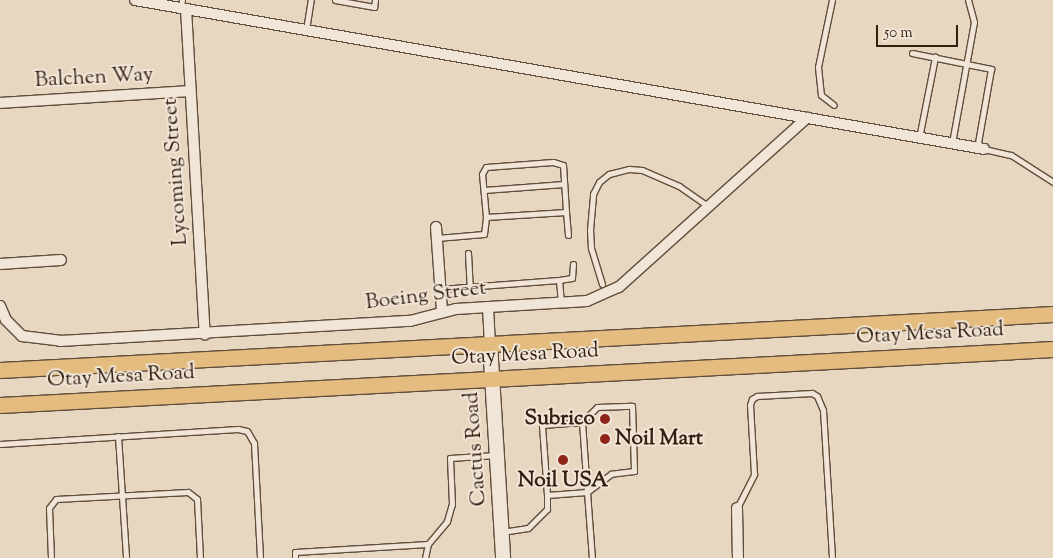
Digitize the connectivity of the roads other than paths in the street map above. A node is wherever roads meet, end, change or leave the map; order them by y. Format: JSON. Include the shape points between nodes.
{"nodes":[{"id":1,"x":135,"y":0,"type":"edge"},
{"id":2,"x":311,"y":0,"type":"edge"},
{"id":3,"x":336,"y":0,"type":"edge"},
{"id":4,"x":375,"y":0,"type":"edge"},
{"id":5,"x":832,"y":0,"type":"edge"},
{"id":6,"x":968,"y":0,"type":"edge"},
{"id":7,"x":183,"y":5,"type":"edge"},
{"id":8,"x":306,"y":30,"type":"junction"},
{"id":9,"x":912,"y":53,"type":"dead end"},
{"id":10,"x":935,"y":57,"type":"junction"},
{"id":11,"x":967,"y":63,"type":"junction"},
{"id":12,"x":190,"y":91,"type":"junction"},
{"id":13,"x":0,"y":103,"type":"edge"},
{"id":14,"x":834,"y":105,"type":"dead end"},
{"id":15,"x":807,"y":118,"type":"junction"},
{"id":16,"x":919,"y":138,"type":"junction"},
{"id":17,"x":952,"y":143,"type":"junction"},
{"id":18,"x":981,"y":148,"type":"junction"},
{"id":19,"x":1053,"y":182,"type":"edge"},
{"id":20,"x":564,"y":184,"type":"junction"},
{"id":21,"x":484,"y":190,"type":"junction"},
{"id":22,"x":709,"y":206,"type":"junction"},
{"id":23,"x":566,"y":212,"type":"junction"},
{"id":24,"x":486,"y":217,"type":"junction"},
{"id":25,"x":436,"y":227,"type":"dead end"},
{"id":26,"x":568,"y":235,"type":"dead end"},
{"id":27,"x":436,"y":238,"type":"junction"},
{"id":28,"x":468,"y":253,"type":"dead end"},
{"id":29,"x":61,"y":260,"type":"dead end"},
{"id":30,"x":0,"y":264,"type":"edge"},
{"id":31,"x":573,"y":264,"type":"dead end"},
{"id":32,"x":559,"y":280,"type":"junction"},
{"id":33,"x":602,"y":284,"type":"dead end"},
{"id":34,"x":470,"y":286,"type":"junction"},
{"id":35,"x":440,"y":289,"type":"junction"},
{"id":36,"x":561,"y":303,"type":"junction"},
{"id":37,"x":0,"y":306,"type":"edge"},
{"id":38,"x":488,"y":307,"type":"junction"},
{"id":39,"x":442,"y":311,"type":"junction"},
{"id":40,"x":1053,"y":314,"type":"edge"},
{"id":41,"x":205,"y":334,"type":"junction"},
{"id":42,"x":490,"y":342,"type":"junction"},
{"id":43,"x":1053,"y":349,"type":"edge"},
{"id":44,"x":0,"y":370,"type":"edge"},
{"id":45,"x":492,"y":378,"type":"junction"},
{"id":46,"x":0,"y":405,"type":"edge"},
{"id":47,"x":582,"y":422,"type":"junction"},
{"id":48,"x":118,"y":436,"type":"junction"},
{"id":49,"x":0,"y":444,"type":"edge"},
{"id":50,"x":497,"y":455,"type":"junction"},
{"id":51,"x":587,"y":492,"type":"junction"},
{"id":52,"x":122,"y":496,"type":"junction"},
{"id":53,"x":547,"y":496,"type":"junction"},
{"id":54,"x":737,"y":508,"type":"joint"},
{"id":55,"x":501,"y":532,"type":"junction"},
{"id":56,"x":428,"y":544,"type":"junction"},
{"id":57,"x":51,"y":558,"type":"edge"},
{"id":58,"x":126,"y":558,"type":"edge"},
{"id":59,"x":200,"y":558,"type":"edge"},
{"id":60,"x":260,"y":558,"type":"edge"},
{"id":61,"x":295,"y":558,"type":"edge"},
{"id":62,"x":425,"y":558,"type":"edge"},
{"id":63,"x":503,"y":558,"type":"edge"},
{"id":64,"x":592,"y":558,"type":"edge"},
{"id":65,"x":738,"y":558,"type":"edge"},
{"id":66,"x":832,"y":558,"type":"edge"}],
"edges":[{"from":1,"to":7,"type":"street"},
{"from":2,"to":8,"type":"lane"},
{"from":3,"to":4,"type":"lane","via":[[374,7]]},
{"from":5,"to":14,"type":"lane","via":[[818,67],[821,95]]},
{"from":6,"to":11,"type":"lane","via":[[974,22]]},
{"from":7,"to":8,"type":"street"},
{"from":7,"to":12,"type":"street","name":"Lycoming Street"},
{"from":8,"to":15,"type":"street"},
{"from":9,"to":10,"type":"lane"},
{"from":10,"to":11,"type":"lane"},
{"from":10,"to":16,"type":"lane"},
{"from":11,"to":17,"type":"lane"},
{"from":11,"to":18,"type":"lane","via":[[991,69]]},
{"from":12,"to":13,"type":"street","name":"Balchen Way"},
{"from":12,"to":41,"type":"street","name":"Lycoming Street"},
{"from":15,"to":16,"type":"street"},
{"from":15,"to":22,"type":"street","name":"Boeing Street"},
{"from":16,"to":17,"type":"street"},
{"from":17,"to":18,"type":"street"},
{"from":18,"to":19,"type":"lane","via":[[1011,155]]},
{"from":20,"to":21,"type":"lane"},
{"from":20,"to":21,"type":"lane","via":[[563,165],[554,162],[486,167],[482,174]]},
{"from":20,"to":23,"type":"lane"},
{"from":21,"to":24,"type":"lane"},
{"from":22,"to":33,"type":"lane","via":[[679,186],[642,170],[629,169],[609,174],[599,182],[593,194],[590,230],[591,248]]},
{"from":22,"to":36,"type":"street","name":"Boeing Street","via":[[610,293],[587,301]]},
{"from":23,"to":24,"type":"lane"},
{"from":23,"to":26,"type":"lane"},
{"from":24,"to":27,"type":"lane","via":[[484,234]]},
{"from":25,"to":27,"type":"street"},
{"from":27,"to":35,"type":"street"},
{"from":28,"to":34,"type":"lane"},
{"from":29,"to":30,"type":"street"},
{"from":31,"to":32,"type":"lane","via":[[572,278]]},
{"from":32,"to":34,"type":"lane"},
{"from":32,"to":36,"type":"lane"},
{"from":34,"to":35,"type":"lane"},
{"from":35,"to":39,"type":"street"},
{"from":36,"to":38,"type":"street","name":"Boeing Street"},
{"from":37,"to":41,"type":"street","name":"Boeing Street","via":[[13,329],[22,336],[41,341]]},
{"from":38,"to":39,"type":"street","name":"Boeing Street"},
{"from":38,"to":42,"type":"street","name":"Cactus Road"},
{"from":39,"to":41,"type":"street","name":"Boeing Street","via":[[410,321]]},
{"from":40,"to":42,"type":"main road","name":"Otay Mesa Road"},
{"from":42,"to":44,"type":"main road","name":"Otay Mesa Road"},
{"from":42,"to":45,"type":"street","name":"Cactus Road"},
{"from":43,"to":45,"type":"main road","name":"Otay Mesa Road"},
{"from":45,"to":46,"type":"main road","name":"Otay Mesa Road"},
{"from":45,"to":50,"type":"street","name":"Cactus Road"},
{"from":47,"to":51,"type":"lane"},
{"from":47,"to":51,"type":"lane","via":[[597,407],[632,406],[634,471],[610,474]]},
{"from":47,"to":53,"type":"lane","via":[[542,425]]},
{"from":48,"to":49,"type":"lane"},
{"from":48,"to":52,"type":"lane"},
{"from":48,"to":60,"type":"lane","via":[[246,431],[254,443]]},
{"from":50,"to":55,"type":"street","name":"Cactus Road"},
{"from":50,"to":56,"type":"lane","via":[[450,458],[452,504],[446,521]]},
{"from":51,"to":53,"type":"lane"},
{"from":51,"to":64,"type":"lane"},
{"from":52,"to":57,"type":"lane","via":[[56,499],[50,503]]},
{"from":52,"to":58,"type":"lane"},
{"from":52,"to":59,"type":"lane","via":[[193,494],[197,499]]},
{"from":53,"to":55,"type":"lane","via":[[547,509],[528,528]]},
{"from":54,"to":65,"type":"street"},
{"from":54,"to":66,"type":"lane","via":[[754,474],[752,399],[802,394],[818,396],[823,410]]},
{"from":55,"to":63,"type":"street","name":"Cactus Road"},
{"from":56,"to":61,"type":"lane","via":[[295,552]]},
{"from":56,"to":62,"type":"lane"}]}
